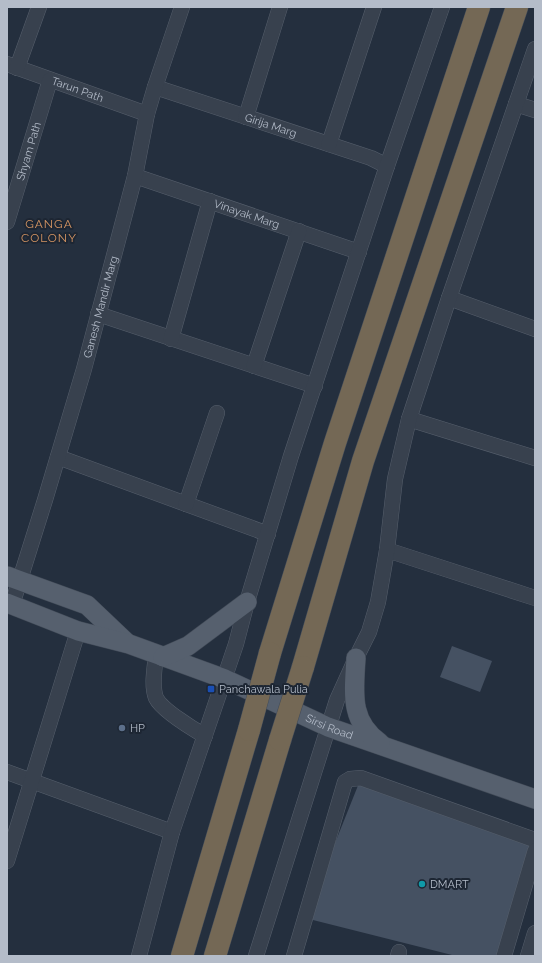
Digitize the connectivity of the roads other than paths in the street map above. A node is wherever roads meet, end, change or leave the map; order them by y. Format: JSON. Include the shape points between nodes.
{"nodes":[{"id":1,"x":39,"y":7,"type":"edge"},
{"id":2,"x":182,"y":7,"type":"edge"},
{"id":3,"x":280,"y":7,"type":"edge"},
{"id":4,"x":374,"y":7,"type":"edge"},
{"id":5,"x":442,"y":7,"type":"edge"},
{"id":6,"x":479,"y":7,"type":"edge"},
{"id":7,"x":517,"y":7,"type":"edge"},
{"id":8,"x":535,"y":49,"type":"edge"},
{"id":9,"x":12,"y":66,"type":"edge"},
{"id":10,"x":50,"y":80,"type":"junction"},
{"id":11,"x":155,"y":87,"type":"junction"},
{"id":12,"x":516,"y":104,"type":"junction"},
{"id":13,"x":535,"y":110,"type":"edge"},
{"id":14,"x":148,"y":114,"type":"junction"},
{"id":15,"x":246,"y":117,"type":"junction"},
{"id":16,"x":329,"y":144,"type":"junction"},
{"id":17,"x":387,"y":166,"type":"junction"},
{"id":18,"x":135,"y":176,"type":"junction"},
{"id":19,"x":210,"y":201,"type":"junction"},
{"id":20,"x":7,"y":222,"type":"edge"},
{"id":21,"x":299,"y":231,"type":"junction"},
{"id":22,"x":358,"y":252,"type":"junction"},
{"id":23,"x":449,"y":298,"type":"junction"},
{"id":24,"x":98,"y":314,"type":"junction"},
{"id":25,"x":535,"y":329,"type":"edge"},
{"id":26,"x":171,"y":339,"type":"junction"},
{"id":27,"x":254,"y":366,"type":"junction"},
{"id":28,"x":315,"y":386,"type":"junction"},
{"id":29,"x":217,"y":413,"type":"dead end"},
{"id":30,"x":409,"y":419,"type":"junction"},
{"id":31,"x":58,"y":457,"type":"junction"},
{"id":32,"x":535,"y":458,"type":"edge"},
{"id":33,"x":186,"y":504,"type":"junction"},
{"id":34,"x":268,"y":534,"type":"junction"},
{"id":35,"x":387,"y":550,"type":"junction"},
{"id":36,"x":13,"y":578,"type":"edge"},
{"id":37,"x":535,"y":598,"type":"edge"},
{"id":38,"x":247,"y":602,"type":"junction"},
{"id":39,"x":9,"y":604,"type":"edge"},
{"id":40,"x":78,"y":631,"type":"junction"},
{"id":41,"x":128,"y":644,"type":"junction"},
{"id":42,"x":160,"y":655,"type":"junction"},
{"id":43,"x":356,"y":658,"type":"junction"},
{"id":44,"x":225,"y":680,"type":"junction"},
{"id":45,"x":328,"y":727,"type":"junction"},
{"id":46,"x":205,"y":736,"type":"junction"},
{"id":47,"x":385,"y":747,"type":"junction"},
{"id":48,"x":7,"y":772,"type":"edge"},
{"id":49,"x":32,"y":781,"type":"junction"},
{"id":50,"x":535,"y":799,"type":"edge"},
{"id":51,"x":172,"y":832,"type":"junction"},
{"id":52,"x":535,"y":840,"type":"edge"},
{"id":53,"x":535,"y":851,"type":"edge"},
{"id":54,"x":7,"y":861,"type":"edge"},
{"id":55,"x":535,"y":933,"type":"edge"},
{"id":56,"x":139,"y":956,"type":"edge"},
{"id":57,"x":182,"y":956,"type":"edge"},
{"id":58,"x":215,"y":956,"type":"edge"},
{"id":59,"x":256,"y":956,"type":"edge"},
{"id":60,"x":294,"y":956,"type":"edge"},
{"id":61,"x":504,"y":956,"type":"edge"},
{"id":62,"x":528,"y":956,"type":"edge"}],
"edges":[{"from":1,"to":9,"type":"street"},
{"from":2,"to":11,"type":"street","name":"Ganesh Mandir Marg"},
{"from":3,"to":15,"type":"street"},
{"from":4,"to":16,"type":"street"},
{"from":5,"to":17,"type":"street"},
{"from":6,"to":57,"type":"highway","bridge":true,"via":[[334,443]]},
{"from":7,"to":58,"type":"highway","bridge":true,"via":[[363,460]]},
{"from":8,"to":12,"type":"street"},
{"from":9,"to":10,"type":"street","name":"Tarun Path"},
{"from":10,"to":14,"type":"street","name":"Tarun Path"},
{"from":10,"to":20,"type":"street","name":"Shyam Path"},
{"from":11,"to":14,"type":"street","name":"Ganesh Mandir Marg"},
{"from":11,"to":15,"type":"street","name":"Girija Marg"},
{"from":12,"to":13,"type":"street"},
{"from":12,"to":23,"type":"street"},
{"from":14,"to":18,"type":"street","name":"Ganesh Mandir Marg"},
{"from":15,"to":16,"type":"street","name":"Girija Marg"},
{"from":16,"to":17,"type":"street","name":"Girija Marg"},
{"from":17,"to":22,"type":"street"},
{"from":18,"to":19,"type":"street","name":"Vinayak Marg"},
{"from":18,"to":24,"type":"street","name":"Ganesh Mandir Marg"},
{"from":19,"to":21,"type":"street","name":"Vinayak Marg"},
{"from":19,"to":26,"type":"street"},
{"from":21,"to":22,"type":"street","name":"Vinayak Marg"},
{"from":21,"to":27,"type":"street"},
{"from":22,"to":28,"type":"street"},
{"from":23,"to":25,"type":"street"},
{"from":23,"to":30,"type":"street"},
{"from":24,"to":26,"type":"street"},
{"from":24,"to":31,"type":"street","name":"Ganesh Mandir Marg"},
{"from":26,"to":27,"type":"street"},
{"from":27,"to":28,"type":"street"},
{"from":28,"to":34,"type":"street"},
{"from":29,"to":33,"type":"street"},
{"from":30,"to":32,"type":"street"},
{"from":30,"to":35,"type":"street","via":[[395,479]]},
{"from":31,"to":33,"type":"street"},
{"from":31,"to":36,"type":"street","name":"Ganesh Mandir Marg"},
{"from":33,"to":34,"type":"street"},
{"from":34,"to":38,"type":"street"},
{"from":35,"to":37,"type":"street"},
{"from":35,"to":43,"type":"street","via":[[378,602],[369,632]]},
{"from":36,"to":39,"type":"street","name":"Ganesh Mandir Marg"},
{"from":36,"to":41,"type":"main road","name":"Sirsi Road","via":[[87,604]]},
{"from":38,"to":42,"type":"main road","via":[[188,646]]},
{"from":38,"to":44,"type":"street"},
{"from":39,"to":40,"type":"main road","name":"Sirsi Road"},
{"from":40,"to":41,"type":"main road","name":"Sirsi Road"},
{"from":40,"to":49,"type":"street"},
{"from":41,"to":42,"type":"main road","name":"Sirsi Road"},
{"from":42,"to":44,"type":"main road","name":"Sirsi Road"},
{"from":42,"to":46,"type":"street","via":[[154,685],[157,699],[181,721]]},
{"from":43,"to":45,"type":"street"},
{"from":43,"to":47,"type":"main road","via":[[355,708],[370,736]]},
{"from":44,"to":45,"type":"main road","name":"Sirsi Road"},
{"from":44,"to":46,"type":"street"},
{"from":45,"to":47,"type":"main road","name":"Sirsi Road"},
{"from":45,"to":59,"type":"street"},
{"from":46,"to":51,"type":"street"},
{"from":47,"to":50,"type":"main road","name":"Sirsi Road"},
{"from":48,"to":49,"type":"street"},
{"from":49,"to":51,"type":"street"},
{"from":49,"to":54,"type":"street"},
{"from":51,"to":56,"type":"street"},
{"from":52,"to":60,"type":"street","via":[[361,778],[350,779],[345,782]]},
{"from":53,"to":61,"type":"street"},
{"from":55,"to":62,"type":"street"}]}
